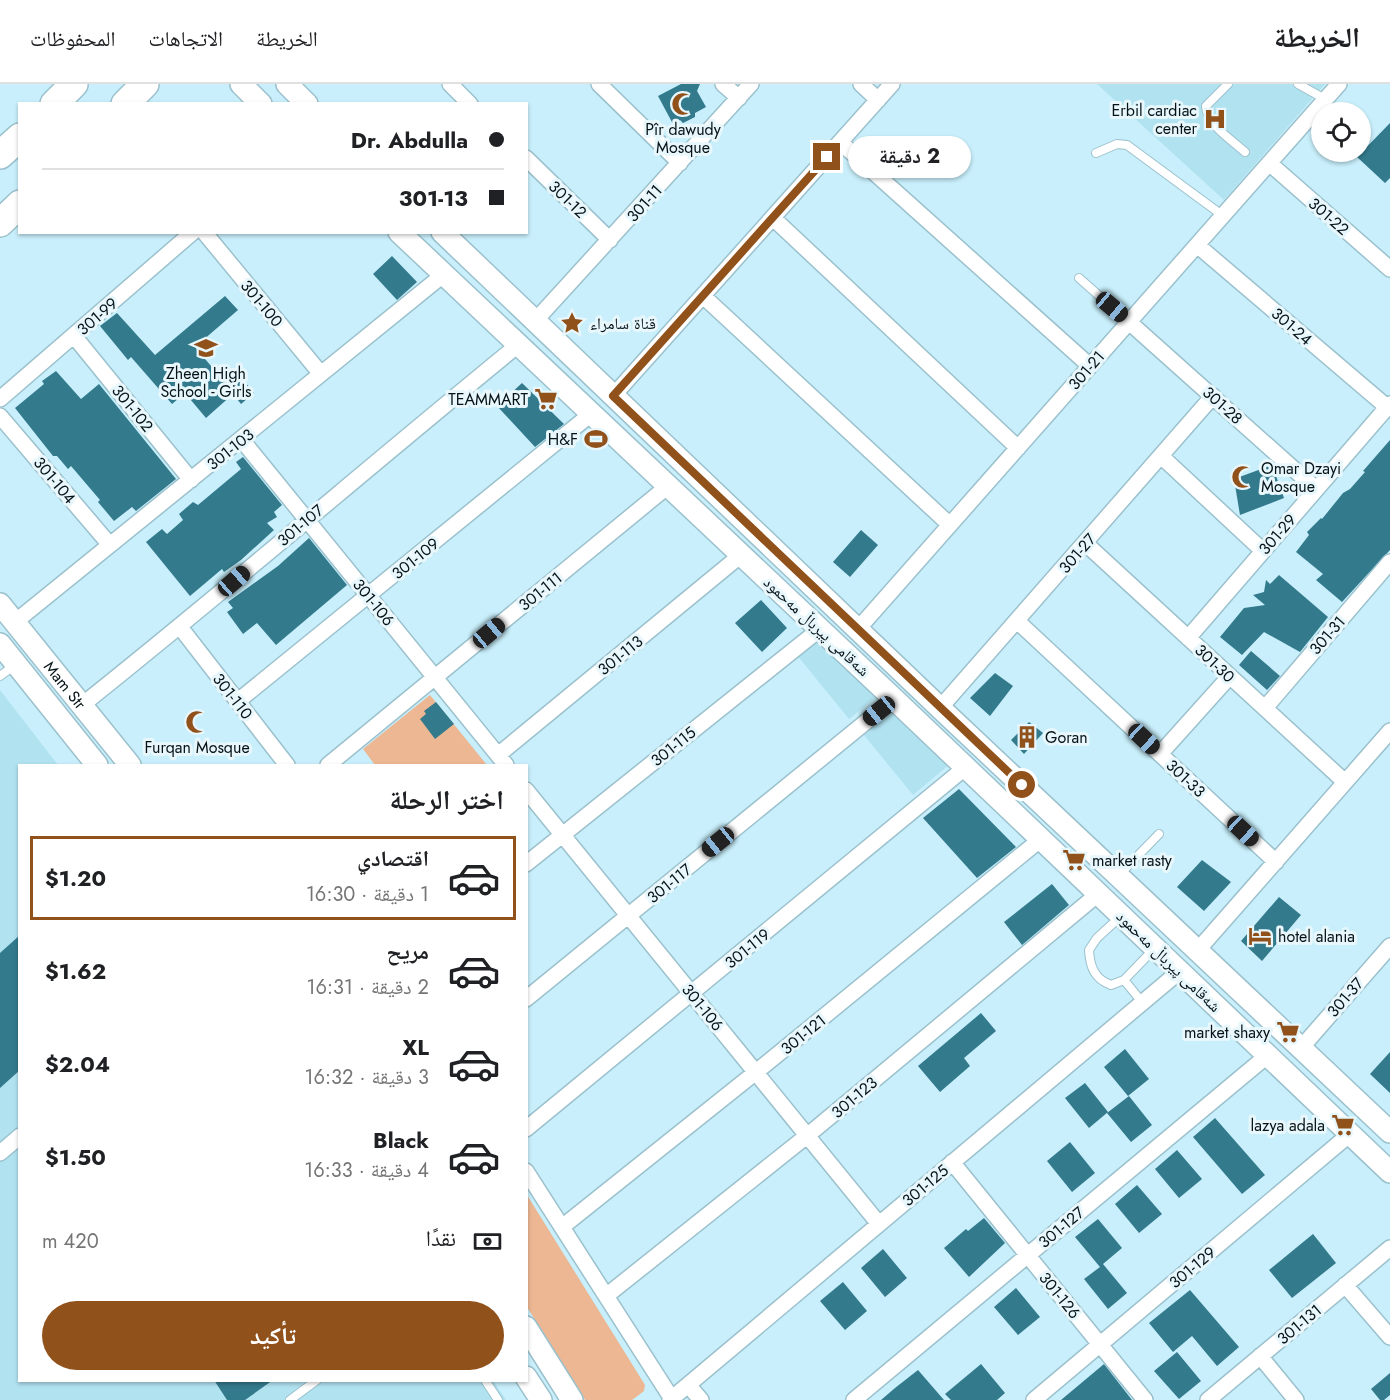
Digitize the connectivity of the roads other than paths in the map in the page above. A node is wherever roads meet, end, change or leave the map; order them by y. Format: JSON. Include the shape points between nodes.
{"nodes":[{"id":1,"x":74,"y":84,"type":"edge"},
{"id":2,"x":145,"y":84,"type":"edge"},
{"id":3,"x":287,"y":84,"type":"edge"},
{"id":4,"x":450,"y":84,"type":"edge"},
{"id":5,"x":723,"y":84,"type":"edge"},
{"id":6,"x":751,"y":84,"type":"edge"},
{"id":7,"x":861,"y":84,"type":"edge"},
{"id":8,"x":892,"y":84,"type":"edge"},
{"id":9,"x":1228,"y":84,"type":"edge"},
{"id":10,"x":1299,"y":84,"type":"edge"},
{"id":11,"x":1339,"y":84,"type":"edge"},
{"id":12,"x":245,"y":85,"type":"edge"},
{"id":13,"x":605,"y":86,"type":"edge"},
{"id":14,"x":739,"y":98,"type":"junction"},
{"id":15,"x":1326,"y":99,"type":"junction"},
{"id":16,"x":878,"y":100,"type":"junction"},
{"id":17,"x":56,"y":102,"type":"edge"},
{"id":18,"x":127,"y":102,"type":"edge"},
{"id":19,"x":259,"y":102,"type":"edge"},
{"id":20,"x":305,"y":102,"type":"edge"},
{"id":21,"x":468,"y":102,"type":"edge"},
{"id":22,"x":18,"y":139,"type":"edge"},
{"id":23,"x":840,"y":142,"type":"junction"},
{"id":24,"x":1245,"y":152,"type":"dead end"},
{"id":25,"x":1096,"y":153,"type":"dead end"},
{"id":26,"x":0,"y":155,"type":"edge"},
{"id":27,"x":528,"y":160,"type":"edge"},
{"id":28,"x":680,"y":163,"type":"junction"},
{"id":29,"x":1269,"y":163,"type":"junction"},
{"id":30,"x":18,"y":206,"type":"edge"},
{"id":31,"x":1222,"y":215,"type":"junction"},
{"id":32,"x":773,"y":218,"type":"junction"},
{"id":33,"x":0,"y":223,"type":"edge"},
{"id":34,"x":191,"y":234,"type":"edge"},
{"id":35,"x":206,"y":234,"type":"edge"},
{"id":36,"x":401,"y":234,"type":"edge"},
{"id":37,"x":444,"y":234,"type":"edge"},
{"id":38,"x":610,"y":240,"type":"junction"},
{"id":39,"x":1197,"y":245,"type":"junction"},
{"id":40,"x":1390,"y":269,"type":"edge"},
{"id":41,"x":443,"y":275,"type":"junction"},
{"id":42,"x":1078,"y":278,"type":"dead end"},
{"id":43,"x":703,"y":296,"type":"junction"},
{"id":44,"x":535,"y":321,"type":"junction"},
{"id":45,"x":1129,"y":322,"type":"junction"},
{"id":46,"x":74,"y":336,"type":"junction"},
{"id":47,"x":518,"y":345,"type":"junction"},
{"id":48,"x":1090,"y":366,"type":"junction"},
{"id":49,"x":321,"y":374,"type":"junction"},
{"id":50,"x":613,"y":396,"type":"junction"},
{"id":51,"x":1213,"y":396,"type":"junction"},
{"id":52,"x":0,"y":399,"type":"edge"},
{"id":53,"x":1388,"y":405,"type":"edge"},
{"id":54,"x":591,"y":414,"type":"junction"},
{"id":55,"x":0,"y":416,"type":"edge"},
{"id":56,"x":242,"y":440,"type":"junction"},
{"id":57,"x":1018,"y":448,"type":"junction"},
{"id":58,"x":1161,"y":456,"type":"junction"},
{"id":59,"x":191,"y":480,"type":"junction"},
{"id":60,"x":668,"y":486,"type":"junction"},
{"id":61,"x":1316,"y":489,"type":"junction"},
{"id":62,"x":306,"y":519,"type":"junction"},
{"id":63,"x":950,"y":525,"type":"junction"},
{"id":64,"x":1085,"y":543,"type":"junction"},
{"id":65,"x":110,"y":545,"type":"junction"},
{"id":66,"x":1263,"y":551,"type":"junction"},
{"id":67,"x":741,"y":555,"type":"junction"},
{"id":68,"x":1390,"y":562,"type":"edge"},
{"id":69,"x":369,"y":596,"type":"junction"},
{"id":70,"x":0,"y":604,"type":"edge"},
{"id":71,"x":1017,"y":621,"type":"junction"},
{"id":72,"x":15,"y":622,"type":"junction"},
{"id":73,"x":180,"y":627,"type":"junction"},
{"id":74,"x":820,"y":628,"type":"junction"},
{"id":75,"x":858,"y":629,"type":"junction"},
{"id":76,"x":1188,"y":638,"type":"junction"},
{"id":77,"x":0,"y":644,"type":"edge"},
{"id":78,"x":8,"y":670,"type":"edge"},
{"id":79,"x":1230,"y":676,"type":"junction"},
{"id":80,"x":435,"y":677,"type":"junction"},
{"id":81,"x":894,"y":699,"type":"junction"},
{"id":82,"x":238,"y":701,"type":"junction"},
{"id":83,"x":82,"y":705,"type":"junction"},
{"id":84,"x":940,"y":708,"type":"junction"},
{"id":85,"x":1265,"y":708,"type":"junction"},
{"id":86,"x":1390,"y":731,"type":"edge"},
{"id":87,"x":1160,"y":754,"type":"junction"},
{"id":88,"x":502,"y":760,"type":"edge"},
{"id":89,"x":96,"y":764,"type":"edge"},
{"id":90,"x":129,"y":764,"type":"edge"},
{"id":91,"x":286,"y":764,"type":"edge"},
{"id":92,"x":329,"y":764,"type":"edge"},
{"id":93,"x":966,"y":767,"type":"junction"},
{"id":94,"x":1345,"y":782,"type":"junction"},
{"id":95,"x":528,"y":792,"type":"edge"},
{"id":96,"x":563,"y":834,"type":"junction"},
{"id":97,"x":1159,"y":834,"type":"dead end"},
{"id":98,"x":1041,"y":839,"type":"junction"},
{"id":99,"x":1087,"y":846,"type":"junction"},
{"id":100,"x":528,"y":862,"type":"edge"},
{"id":101,"x":1276,"y":862,"type":"junction"},
{"id":102,"x":1069,"y":865,"type":"junction"},
{"id":103,"x":1118,"y":876,"type":"junction"},
{"id":104,"x":1098,"y":894,"type":"junction"},
{"id":105,"x":629,"y":915,"type":"junction"},
{"id":106,"x":1122,"y":916,"type":"junction"},
{"id":107,"x":1390,"y":946,"type":"edge"},
{"id":108,"x":1155,"y":948,"type":"junction"},
{"id":109,"x":1197,"y":951,"type":"junction"},
{"id":110,"x":1179,"y":971,"type":"junction"},
{"id":111,"x":1124,"y":980,"type":"junction"},
{"id":112,"x":692,"y":993,"type":"junction"},
{"id":113,"x":528,"y":997,"type":"edge"},
{"id":114,"x":1142,"y":1002,"type":"junction"},
{"id":115,"x":1301,"y":1048,"type":"junction"},
{"id":116,"x":1268,"y":1055,"type":"junction"},
{"id":117,"x":756,"y":1072,"type":"junction"},
{"id":118,"x":528,"y":1127,"type":"edge"},
{"id":119,"x":1390,"y":1132,"type":"edge"},
{"id":120,"x":1350,"y":1134,"type":"junction"},
{"id":121,"x":808,"y":1135,"type":"junction"},
{"id":122,"x":18,"y":1138,"type":"edge"},
{"id":123,"x":0,"y":1153,"type":"edge"},
{"id":124,"x":952,"y":1162,"type":"junction"},
{"id":125,"x":1390,"y":1172,"type":"edge"},
{"id":126,"x":528,"y":1175,"type":"edge"},
{"id":127,"x":879,"y":1224,"type":"junction"},
{"id":128,"x":562,"y":1227,"type":"junction"},
{"id":129,"x":1390,"y":1248,"type":"edge"},
{"id":130,"x":1027,"y":1255,"type":"junction"},
{"id":131,"x":1345,"y":1285,"type":"junction"},
{"id":132,"x":606,"y":1296,"type":"junction"},
{"id":133,"x":528,"y":1330,"type":"edge"},
{"id":134,"x":1390,"y":1337,"type":"edge"},
{"id":135,"x":1100,"y":1345,"type":"junction"},
{"id":136,"x":1260,"y":1356,"type":"junction"},
{"id":137,"x":314,"y":1382,"type":"edge"},
{"id":138,"x":486,"y":1382,"type":"edge"},
{"id":139,"x":688,"y":1385,"type":"junction"},
{"id":140,"x":671,"y":1399,"type":"edge"},
{"id":141,"x":290,"y":1400,"type":"edge"},
{"id":142,"x":498,"y":1400,"type":"edge"},
{"id":143,"x":572,"y":1400,"type":"edge"},
{"id":144,"x":701,"y":1400,"type":"edge"},
{"id":145,"x":854,"y":1400,"type":"edge"},
{"id":146,"x":1034,"y":1400,"type":"edge"},
{"id":147,"x":1145,"y":1400,"type":"edge"},
{"id":148,"x":1208,"y":1400,"type":"edge"},
{"id":149,"x":1296,"y":1400,"type":"edge"}],
"edges":[{"from":1,"to":17,"type":"highway"},
{"from":2,"to":18,"type":"highway"},
{"from":3,"to":20,"type":"main road"},
{"from":4,"to":21,"type":"street"},
{"from":5,"to":14,"type":"street"},
{"from":6,"to":14,"type":"street","name":"301-11"},
{"from":7,"to":16,"type":"street"},
{"from":8,"to":16,"type":"street"},
{"from":9,"to":24,"type":"lane","via":[[1206,110],[1211,120]]},
{"from":10,"to":15,"type":"lane"},
{"from":11,"to":15,"type":"street","name":"301-21"},
{"from":12,"to":19,"type":"main road"},
{"from":13,"to":28,"type":"street"},
{"from":14,"to":28,"type":"street","name":"301-11"},
{"from":15,"to":29,"type":"street","name":"301-21"},
{"from":16,"to":23,"type":"street"},
{"from":22,"to":26,"type":"highway"},
{"from":23,"to":32,"type":"street"},
{"from":23,"to":48,"type":"street"},
{"from":25,"to":31,"type":"lane","via":[[1127,144]]},
{"from":27,"to":38,"type":"street","name":"301-12"},
{"from":28,"to":38,"type":"street","name":"301-11"},
{"from":29,"to":31,"type":"street","name":"301-21"},
{"from":29,"to":40,"type":"street","name":"301-22"},
{"from":30,"to":33,"type":"highway"},
{"from":31,"to":39,"type":"street","name":"301-21"},
{"from":32,"to":43,"type":"street"},
{"from":32,"to":57,"type":"street"},
{"from":34,"to":46,"type":"street","name":"301-99"},
{"from":35,"to":49,"type":"street","name":"301-100"},
{"from":36,"to":41,"type":"main road","name":"شەقامی پیرباڵ مەحمود"},
{"from":37,"to":44,"type":"main road","name":"شەقامی پیرباڵ مەحمود"},
{"from":38,"to":44,"type":"street","name":"301-11"},
{"from":39,"to":45,"type":"street","name":"301-21"},
{"from":39,"to":53,"type":"street","name":"301-24"},
{"from":41,"to":47,"type":"main road","name":"شەقامی پیرباڵ مەحمود"},
{"from":41,"to":49,"type":"street","name":"301-103"},
{"from":42,"to":45,"type":"lane"},
{"from":43,"to":50,"type":"street"},
{"from":43,"to":63,"type":"street"},
{"from":44,"to":50,"type":"main road","name":"شەقامی پیرباڵ مەحمود"},
{"from":45,"to":48,"type":"street","name":"301-21"},
{"from":45,"to":51,"type":"street","name":"301-28"},
{"from":46,"to":52,"type":"street","name":"301-99"},
{"from":46,"to":59,"type":"street","name":"301-102"},
{"from":47,"to":54,"type":"main road","name":"شەقامی پیرباڵ مەحمود"},
{"from":47,"to":62,"type":"street","name":"301-107"},
{"from":48,"to":57,"type":"street","name":"301-21"},
{"from":49,"to":56,"type":"street","name":"301-103"},
{"from":50,"to":75,"type":"main road","name":"شەقامی پیرباڵ مەحمود"},
{"from":51,"to":58,"type":"street","name":"301-27"},
{"from":51,"to":61,"type":"street","name":"301-28"},
{"from":53,"to":61,"type":"street","name":"301-29"},
{"from":54,"to":60,"type":"main road","name":"شەقامی پیرباڵ مەحمود"},
{"from":54,"to":69,"type":"street","name":"301-109"},
{"from":55,"to":65,"type":"street","name":"301-104"},
{"from":56,"to":59,"type":"street","name":"301-103"},
{"from":56,"to":62,"type":"street","name":"301-106"},
{"from":57,"to":63,"type":"street","name":"301-21"},
{"from":58,"to":64,"type":"street","name":"301-27"},
{"from":58,"to":66,"type":"street"},
{"from":59,"to":65,"type":"street","name":"301-103"},
{"from":60,"to":67,"type":"main road","name":"شەقامی پیرباڵ مەحمود"},
{"from":60,"to":80,"type":"street","name":"301-111"},
{"from":61,"to":66,"type":"street","name":"301-29"},
{"from":62,"to":69,"type":"street","name":"301-106"},
{"from":62,"to":73,"type":"street","name":"301-107"},
{"from":63,"to":75,"type":"street","name":"301-21"},
{"from":64,"to":71,"type":"street","name":"301-27"},
{"from":64,"to":76,"type":"street","name":"301-30"},
{"from":65,"to":72,"type":"street","name":"301-103"},
{"from":66,"to":76,"type":"street","name":"301-29"},
{"from":67,"to":74,"type":"main road","name":"شەقامی پیرباڵ مەحمود"},
{"from":67,"to":88,"type":"street","name":"301-113"},
{"from":68,"to":85,"type":"street","name":"301-31"},
{"from":69,"to":80,"type":"street","name":"301-106"},
{"from":69,"to":82,"type":"street","name":"301-109"},
{"from":70,"to":72,"type":"main road","name":"Mam Str"},
{"from":71,"to":84,"type":"street","name":"301-27"},
{"from":71,"to":87,"type":"street","name":"301-33"},
{"from":72,"to":83,"type":"main road","name":"Mam Str"},
{"from":73,"to":82,"type":"street","name":"301-110"},
{"from":73,"to":83,"type":"street","name":"301-107"},
{"from":74,"to":81,"type":"main road","name":"شەقامی پیرباڵ مەحمود"},
{"from":74,"to":96,"type":"street","name":"301-115"},
{"from":75,"to":84,"type":"main road","name":"شەقامی پیرباڵ مەحمود"},
{"from":76,"to":79,"type":"street","name":"301-30"},
{"from":77,"to":78,"type":"main road","name":"Mam Str"},
{"from":78,"to":89,"type":"main road","name":"Mam Str"},
{"from":79,"to":85,"type":"street","name":"301-30"},
{"from":79,"to":87,"type":"street"},
{"from":80,"to":88,"type":"street","name":"301-106"},
{"from":80,"to":92,"type":"street","name":"301-111"},
{"from":81,"to":93,"type":"main road","name":"شەقامی پیرباڵ مەحمود"},
{"from":81,"to":105,"type":"street","name":"301-117"},
{"from":82,"to":91,"type":"street","name":"301-110"},
{"from":83,"to":90,"type":"main road","name":"Mam Str"},
{"from":84,"to":99,"type":"main road","name":"شەقامی پیرباڵ مەحمود"},
{"from":85,"to":94,"type":"street","name":"301-30"},
{"from":86,"to":94,"type":"street"},
{"from":87,"to":101,"type":"street","name":"301-33"},
{"from":93,"to":98,"type":"main road","name":"شەقامی پیرباڵ مەحمود"},
{"from":93,"to":112,"type":"street","name":"301-119"},
{"from":94,"to":101,"type":"street"},
{"from":95,"to":96,"type":"street","name":"301-106"},
{"from":96,"to":100,"type":"street","name":"301-115"},
{"from":96,"to":105,"type":"street","name":"301-106"},
{"from":97,"to":103,"type":"lane"},
{"from":98,"to":102,"type":"main road","name":"شەقامی پیرباڵ مەحمود"},
{"from":98,"to":117,"type":"street","name":"301-121"},
{"from":99,"to":102,"type":"main road"},
{"from":99,"to":103,"type":"main road","name":"شەقامی پیرباڵ مەحمود"},
{"from":101,"to":109,"type":"street"},
{"from":102,"to":104,"type":"main road","name":"شەقامی پیرباڵ مەحمود"},
{"from":103,"to":109,"type":"main road","name":"شەقامی پیرباڵ مەحمود"},
{"from":104,"to":106,"type":"main road","name":"شەقامی پیرباڵ مەحمود"},
{"from":104,"to":121,"type":"street","name":"301-123"},
{"from":105,"to":112,"type":"street","name":"301-106"},
{"from":105,"to":113,"type":"street","name":"301-117"},
{"from":106,"to":108,"type":"main road","name":"شەقامی پیرباڵ مەحمود"},
{"from":106,"to":111,"type":"lane","via":[[1089,950],[1090,963],[1101,981],[1112,985]]},
{"from":107,"to":115,"type":"street","name":"301-37"},
{"from":108,"to":110,"type":"main road","name":"شەقامی پیرباڵ مەحمود"},
{"from":108,"to":111,"type":"lane"},
{"from":109,"to":115,"type":"main road","name":"شەقامی پیرباڵ مەحمود"},
{"from":110,"to":114,"type":"street","name":"301-125"},
{"from":110,"to":116,"type":"main road","name":"شەقامی پیرباڵ مەحمود"},
{"from":111,"to":114,"type":"lane"},
{"from":112,"to":117,"type":"street","name":"301-106"},
{"from":112,"to":118,"type":"street","name":"301-119"},
{"from":114,"to":124,"type":"street","name":"301-125"},
{"from":115,"to":119,"type":"main road","name":"شەقامی پیرباڵ مەحمود"},
{"from":116,"to":120,"type":"main road","name":"شەقامی پیرباڵ مەحمود"},
{"from":116,"to":130,"type":"street","name":"301-127"},
{"from":117,"to":121,"type":"street","name":"301-106"},
{"from":117,"to":128,"type":"street","name":"301-121"},
{"from":120,"to":125,"type":"main road","name":"شەقامی پیرباڵ مەحمود"},
{"from":120,"to":135,"type":"street","name":"301-129"},
{"from":121,"to":127,"type":"street","name":"301-106"},
{"from":121,"to":132,"type":"street","name":"301-123"},
{"from":122,"to":123,"type":"street"},
{"from":124,"to":127,"type":"street","name":"301-125"},
{"from":124,"to":130,"type":"street","name":"301-126"},
{"from":126,"to":128,"type":"street"},
{"from":127,"to":139,"type":"street","name":"301-125"},
{"from":128,"to":132,"type":"street"},
{"from":129,"to":131,"type":"street","name":"301-131"},
{"from":130,"to":135,"type":"street","name":"301-126"},
{"from":130,"to":145,"type":"street","name":"301-127"},
{"from":131,"to":134,"type":"street"},
{"from":131,"to":136,"type":"street","name":"301-131"},
{"from":132,"to":140,"type":"street"},
{"from":133,"to":143,"type":"main road"},
{"from":135,"to":146,"type":"street","name":"301-129"},
{"from":135,"to":147,"type":"street","name":"301-126"},
{"from":136,"to":148,"type":"street","name":"301-131"},
{"from":136,"to":149,"type":"street"},
{"from":137,"to":141,"type":"lane"},
{"from":138,"to":142,"type":"lane"},
{"from":139,"to":140,"type":"street","name":"301-125"},
{"from":139,"to":144,"type":"street"}]}
